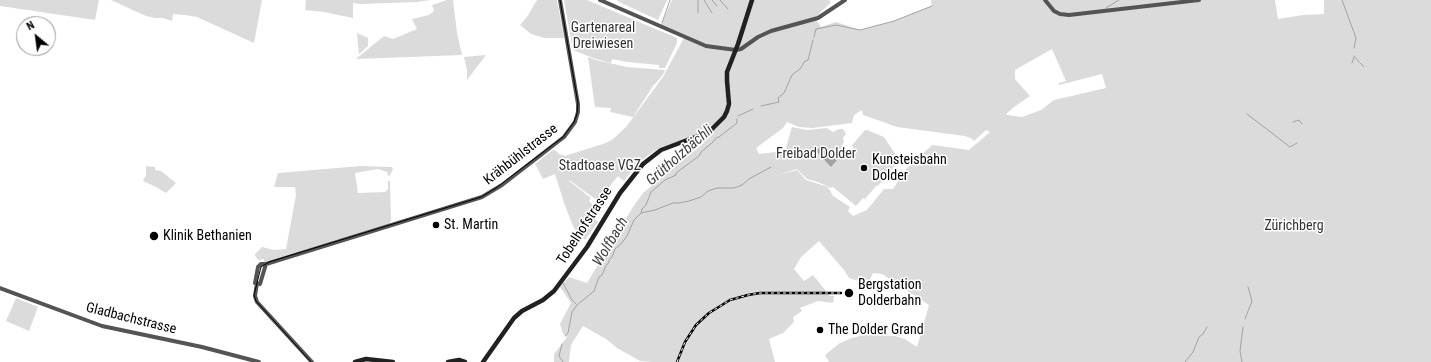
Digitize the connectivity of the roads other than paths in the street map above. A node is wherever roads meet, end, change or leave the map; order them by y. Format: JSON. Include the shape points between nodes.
{"nodes":[{"id":1,"x":560,"y":0,"type":"edge"},
{"id":2,"x":600,"y":0,"type":"edge"},
{"id":3,"x":752,"y":0,"type":"edge"},
{"id":4,"x":845,"y":0,"type":"edge"},
{"id":5,"x":1045,"y":0,"type":"edge"},
{"id":6,"x":1199,"y":0,"type":"edge"},
{"id":7,"x":736,"y":50,"type":"junction"},
{"id":8,"x":266,"y":264,"type":"junction"},
{"id":9,"x":257,"y":283,"type":"junction"},
{"id":10,"x":0,"y":288,"type":"edge"},
{"id":11,"x":259,"y":362,"type":"edge"},
{"id":12,"x":312,"y":362,"type":"edge"},
{"id":13,"x":355,"y":362,"type":"edge"},
{"id":14,"x":393,"y":362,"type":"edge"},
{"id":15,"x":448,"y":362,"type":"edge"},
{"id":16,"x":465,"y":362,"type":"edge"},
{"id":17,"x":484,"y":362,"type":"edge"}],
"edges":[{"from":1,"to":8,"type":"street","name":"Krähbühlstrasse","via":[[578,104],[576,120],[564,137],[502,185],[479,198]]},
{"from":2,"to":7,"type":"street","via":[[706,46]]},
{"from":3,"to":7,"type":"main road","name":"Tobelhofstrasse"},
{"from":4,"to":7,"type":"street","via":[[818,18],[771,31]]},
{"from":5,"to":6,"type":"street","via":[[1054,11],[1068,15]]},
{"from":7,"to":17,"type":"main road","name":"Tobelhofstrasse","via":[[727,72],[729,104],[724,117],[706,133],[665,148],[643,164],[620,193],[590,242],[560,283],[547,297],[514,318]]},
{"from":8,"to":9,"type":"street"},
{"from":8,"to":9,"type":"street","via":[[258,265]]},
{"from":9,"to":12,"type":"street","via":[[257,302]]},
{"from":10,"to":11,"type":"street","name":"Gladbachstrasse","via":[[102,326]]},
{"from":13,"to":14,"type":"main road","via":[[366,359]]},
{"from":15,"to":16,"type":"main road"}]}
